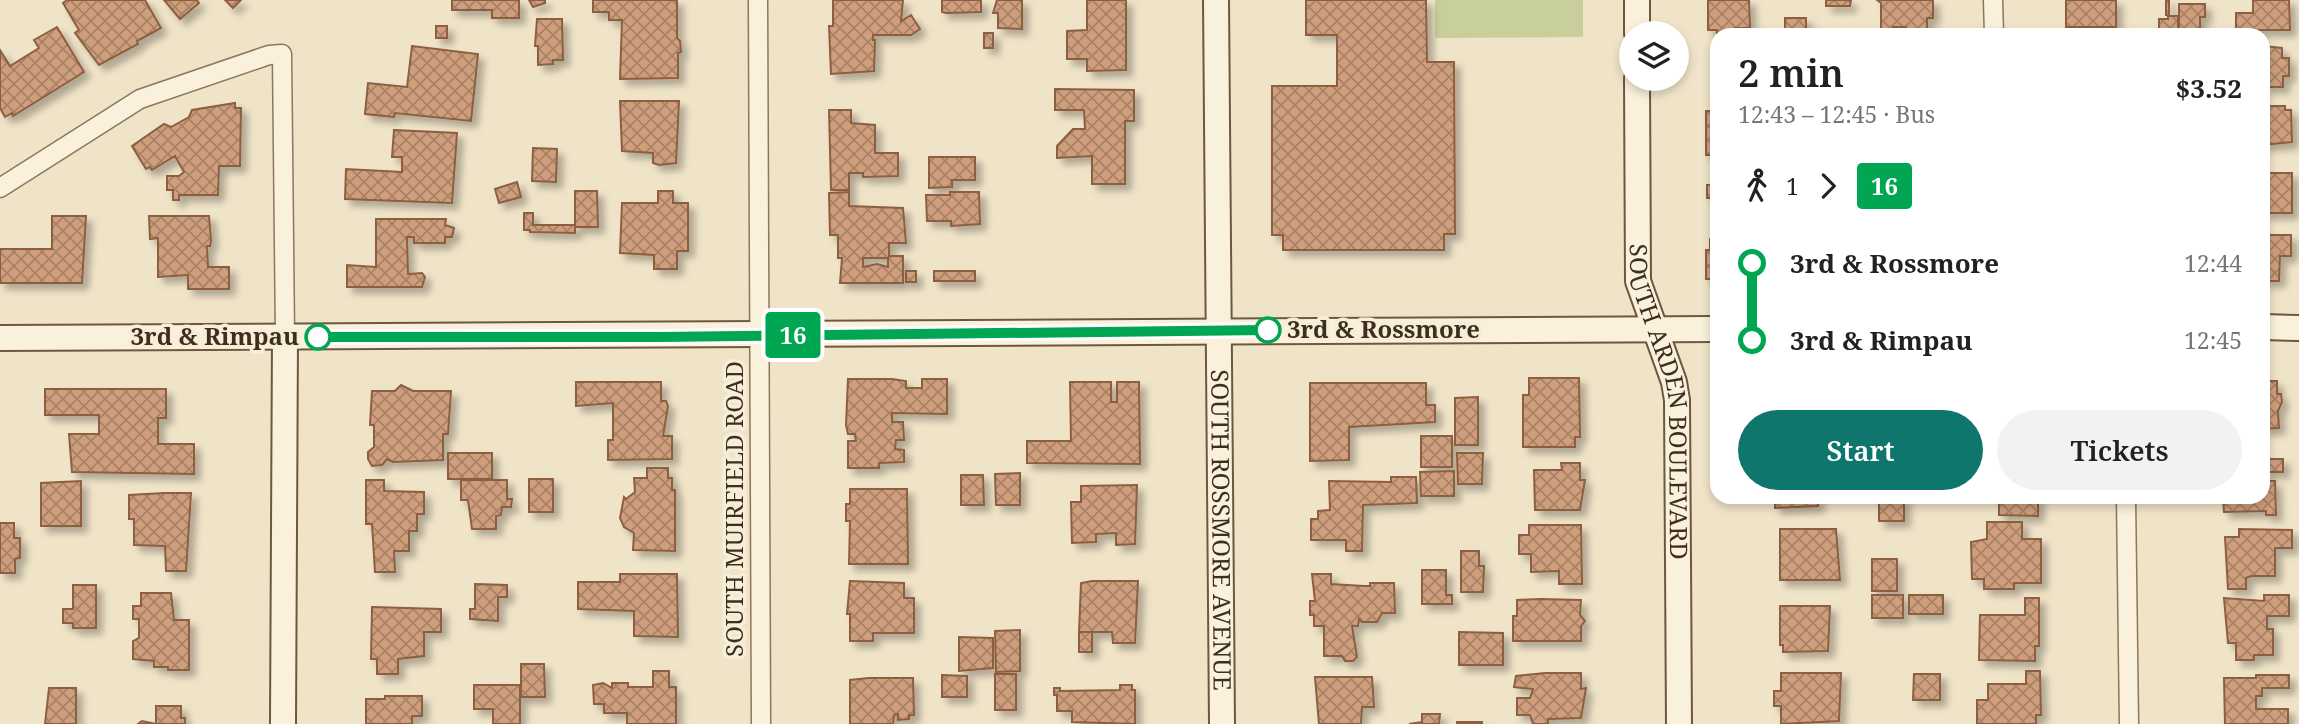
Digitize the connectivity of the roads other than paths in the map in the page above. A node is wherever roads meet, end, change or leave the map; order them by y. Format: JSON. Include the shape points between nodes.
{"nodes":[{"id":1,"x":758,"y":0,"type":"edge"},
{"id":2,"x":1216,"y":0,"type":"edge"},
{"id":3,"x":1637,"y":0,"type":"edge"},
{"id":4,"x":1993,"y":0,"type":"edge"},
{"id":5,"x":1637,"y":21,"type":"edge"},
{"id":6,"x":1994,"y":28,"type":"edge"},
{"id":7,"x":1637,"y":91,"type":"edge"},
{"id":8,"x":0,"y":188,"type":"edge"},
{"id":9,"x":2270,"y":327,"type":"edge"},
{"id":10,"x":2299,"y":328,"type":"edge"},
{"id":11,"x":1656,"y":329,"type":"junction"},
{"id":12,"x":1710,"y":329,"type":"edge"},
{"id":13,"x":1218,"y":330,"type":"junction"},
{"id":14,"x":759,"y":336,"type":"junction"},
{"id":15,"x":285,"y":337,"type":"junction"},
{"id":16,"x":0,"y":338,"type":"edge"},
{"id":17,"x":2126,"y":504,"type":"edge"},
{"id":18,"x":283,"y":724,"type":"edge"},
{"id":19,"x":761,"y":724,"type":"edge"},
{"id":20,"x":1222,"y":724,"type":"edge"},
{"id":21,"x":1679,"y":724,"type":"edge"},
{"id":22,"x":2129,"y":724,"type":"edge"}],
"edges":[{"from":1,"to":14,"type":"street","name":"SOUTH MUIRFIELD ROAD"},
{"from":2,"to":13,"type":"main road","name":"SOUTH ROSSMORE AVENUE"},
{"from":3,"to":5,"type":"main road"},
{"from":4,"to":6,"type":"street"},
{"from":7,"to":11,"type":"main road","name":"SOUTH ARDEN BOULEVARD","via":[[1638,281]]},
{"from":8,"to":15,"type":"street","via":[[140,99],[282,54]]},
{"from":9,"to":10,"type":"main road"},
{"from":11,"to":12,"type":"main road"},
{"from":11,"to":13,"type":"main road"},
{"from":11,"to":21,"type":"main road","name":"SOUTH ARDEN BOULEVARD","via":[[1677,400]]},
{"from":13,"to":14,"type":"main road"},
{"from":13,"to":20,"type":"main road","name":"SOUTH ROSSMORE AVENUE"},
{"from":14,"to":15,"type":"main road"},
{"from":14,"to":19,"type":"street","name":"SOUTH MUIRFIELD ROAD"},
{"from":15,"to":16,"type":"main road"},
{"from":15,"to":18,"type":"main road"},
{"from":17,"to":22,"type":"street"}]}
